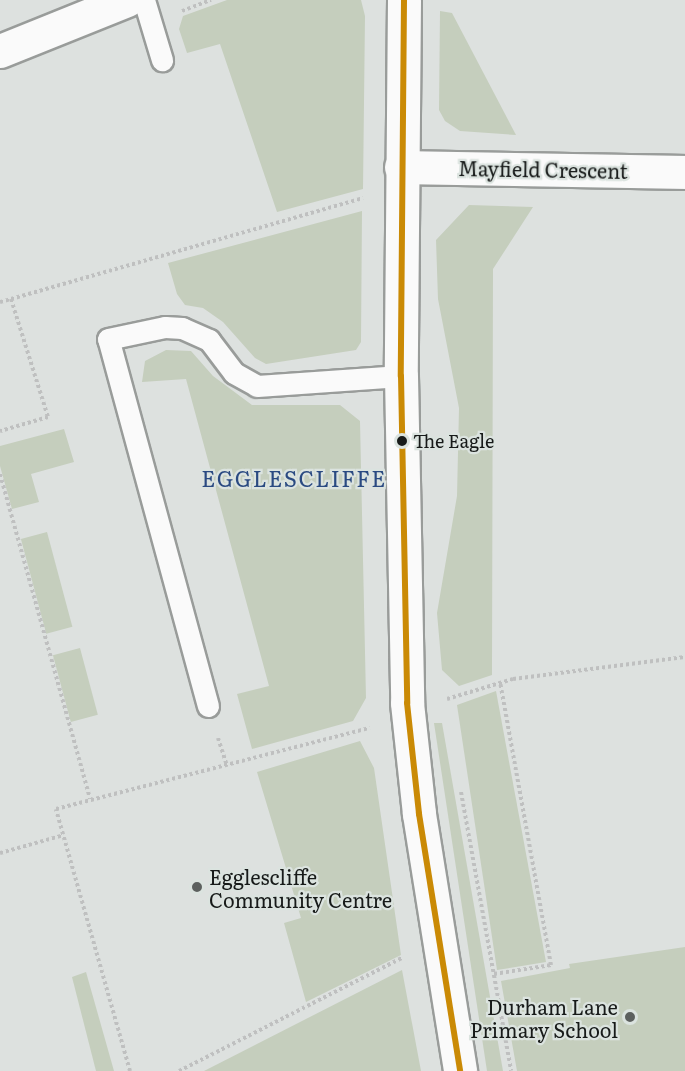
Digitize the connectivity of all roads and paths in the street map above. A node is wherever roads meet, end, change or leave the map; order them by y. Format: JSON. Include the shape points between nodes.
{"nodes":[{"id":1,"x":127,"y":0,"type":"edge"},
{"id":2,"x":144,"y":0,"type":"edge"},
{"id":3,"x":404,"y":0,"type":"edge"},
{"id":4,"x":0,"y":51,"type":"edge"},
{"id":5,"x":162,"y":60,"type":"dead end"},
{"id":6,"x":401,"y":167,"type":"junction"},
{"id":7,"x":685,"y":172,"type":"edge"},
{"id":8,"x":369,"y":196,"type":"dead end"},
{"id":9,"x":11,"y":299,"type":"junction"},
{"id":10,"x":0,"y":302,"type":"edge"},
{"id":11,"x":401,"y":376,"type":"junction"},
{"id":12,"x":0,"y":431,"type":"edge"},
{"id":13,"x":0,"y":474,"type":"edge"},
{"id":14,"x":500,"y":682,"type":"dead end"},
{"id":15,"x":444,"y":700,"type":"dead end"},
{"id":16,"x":208,"y":706,"type":"dead end"},
{"id":17,"x":446,"y":711,"type":"dead end"},
{"id":18,"x":459,"y":780,"type":"dead end"},
{"id":19,"x":64,"y":835,"type":"junction"},
{"id":20,"x":0,"y":853,"type":"edge"},
{"id":21,"x":408,"y":955,"type":"dead end"},
{"id":22,"x":494,"y":974,"type":"junction"},
{"id":23,"x":130,"y":1071,"type":"edge"},
{"id":24,"x":179,"y":1071,"type":"edge"},
{"id":25,"x":460,"y":1071,"type":"edge"},
{"id":26,"x":511,"y":1071,"type":"edge"}],
"edges":[{"from":1,"to":4,"type":"street"},
{"from":2,"to":5,"type":"lane"},
{"from":3,"to":6,"type":"street"},
{"from":6,"to":7,"type":"street","name":"Mayfield Crescent"},
{"from":6,"to":11,"type":"street"},
{"from":8,"to":9,"type":"path"},
{"from":9,"to":10,"type":"path"},
{"from":9,"to":12,"type":"path","via":[[48,417]]},
{"from":11,"to":16,"type":"lane","via":[[258,386],[234,372],[209,340],[182,328],[165,327],[108,339]]},
{"from":11,"to":25,"type":"street","via":[[407,703],[420,825]]},
{"from":13,"to":19,"type":"path","via":[[90,799],[56,809]]},
{"from":14,"to":22,"type":"path","via":[[551,965]]},
{"from":15,"to":17,"type":"path"},
{"from":18,"to":22,"type":"path"},
{"from":19,"to":20,"type":"path"},
{"from":19,"to":23,"type":"path"},
{"from":21,"to":24,"type":"path"},
{"from":22,"to":26,"type":"path"}]}
